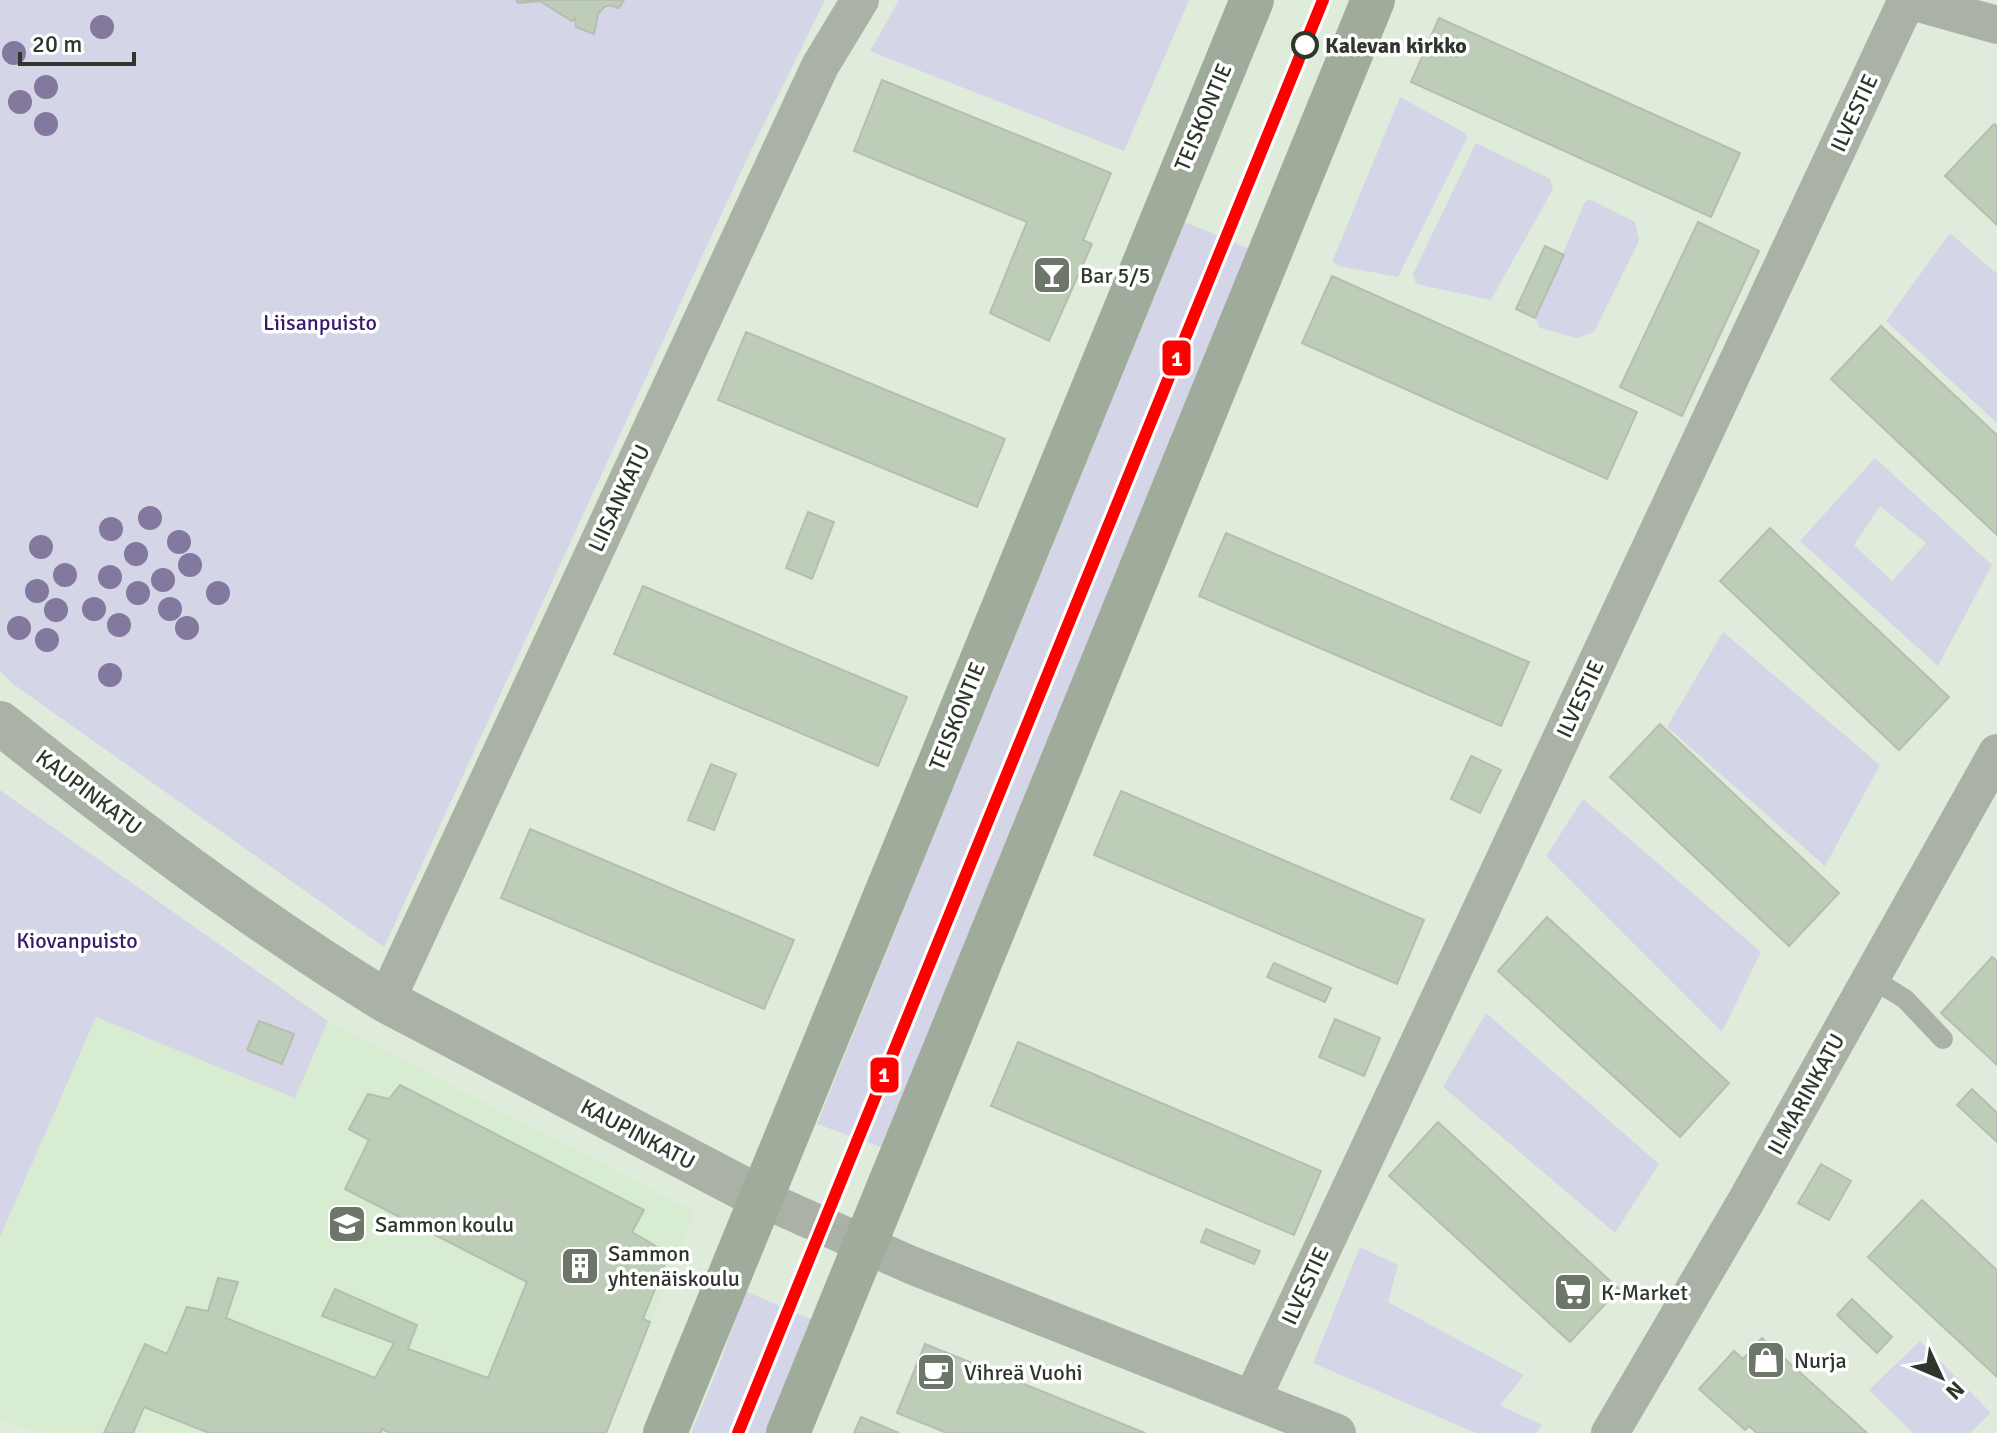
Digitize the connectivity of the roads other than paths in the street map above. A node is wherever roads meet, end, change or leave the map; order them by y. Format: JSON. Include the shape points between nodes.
{"nodes":[{"id":1,"x":860,"y":0,"type":"edge"},
{"id":2,"x":1252,"y":0,"type":"edge"},
{"id":3,"x":1373,"y":0,"type":"edge"},
{"id":4,"x":1908,"y":0,"type":"edge"},
{"id":5,"x":1955,"y":6,"type":"edge"},
{"id":6,"x":1997,"y":25,"type":"edge"},
{"id":7,"x":0,"y":723,"type":"edge"},
{"id":8,"x":1997,"y":753,"type":"edge"},
{"id":9,"x":1871,"y":978,"type":"junction"},
{"id":10,"x":386,"y":1001,"type":"junction"},
{"id":11,"x":1943,"y":1039,"type":"dead end"},
{"id":12,"x":761,"y":1198,"type":"junction"},
{"id":13,"x":864,"y":1245,"type":"junction"},
{"id":14,"x":1252,"y":1399,"type":"junction"},
{"id":15,"x":665,"y":1433,"type":"edge"},
{"id":16,"x":788,"y":1433,"type":"edge"},
{"id":17,"x":1337,"y":1433,"type":"edge"},
{"id":18,"x":1610,"y":1433,"type":"edge"}],
"edges":[{"from":1,"to":10,"type":"street","name":"LIISANKATU","via":[[814,79]]},
{"from":2,"to":12,"type":"main road","name":"TEISKONTIE"},
{"from":3,"to":13,"type":"main road"},
{"from":4,"to":5,"type":"street"},
{"from":4,"to":14,"type":"street","name":"ILVESTIE"},
{"from":5,"to":6,"type":"street"},
{"from":7,"to":10,"type":"street","name":"KAUPINKATU","via":[[215,886]]},
{"from":8,"to":9,"type":"street","name":"ILMARINKATU"},
{"from":9,"to":11,"type":"lane","via":[[1905,999]]},
{"from":9,"to":18,"type":"street","name":"ILMARINKATU"},
{"from":10,"to":12,"type":"street","name":"KAUPINKATU"},
{"from":12,"to":13,"type":"street","name":"KAUPINKATU"},
{"from":12,"to":15,"type":"main road","name":"TEISKONTIE"},
{"from":13,"to":14,"type":"street","name":"KAUPINKATU"},
{"from":13,"to":16,"type":"main road"},
{"from":14,"to":17,"type":"street","name":"KAUPINKATU"}]}
